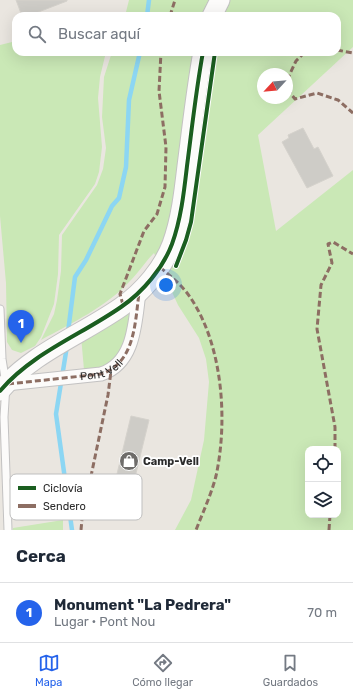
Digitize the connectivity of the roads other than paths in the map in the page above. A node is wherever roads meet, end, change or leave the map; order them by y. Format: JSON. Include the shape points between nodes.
{"nodes":[{"id":1,"x":220,"y":0,"type":"edge"},
{"id":2,"x":214,"y":12,"type":"edge"},
{"id":3,"x":201,"y":56,"type":"edge"},
{"id":4,"x":139,"y":292,"type":"junction"},
{"id":5,"x":0,"y":309,"type":"edge"},
{"id":6,"x":3,"y":388,"type":"edge"},
{"id":7,"x":8,"y":530,"type":"edge"}],
"edges":[{"from":1,"to":2,"type":"main road"},
{"from":3,"to":4,"type":"main road","via":[[176,231],[172,245],[160,267]]},
{"from":4,"to":6,"type":"main road","via":[[96,323],[37,358]]},
{"from":4,"to":6,"type":"street","name":"Pont Vell","via":[[129,348],[119,365],[111,371],[48,378]]},
{"from":5,"to":6,"type":"lane"},
{"from":6,"to":7,"type":"lane"}]}
